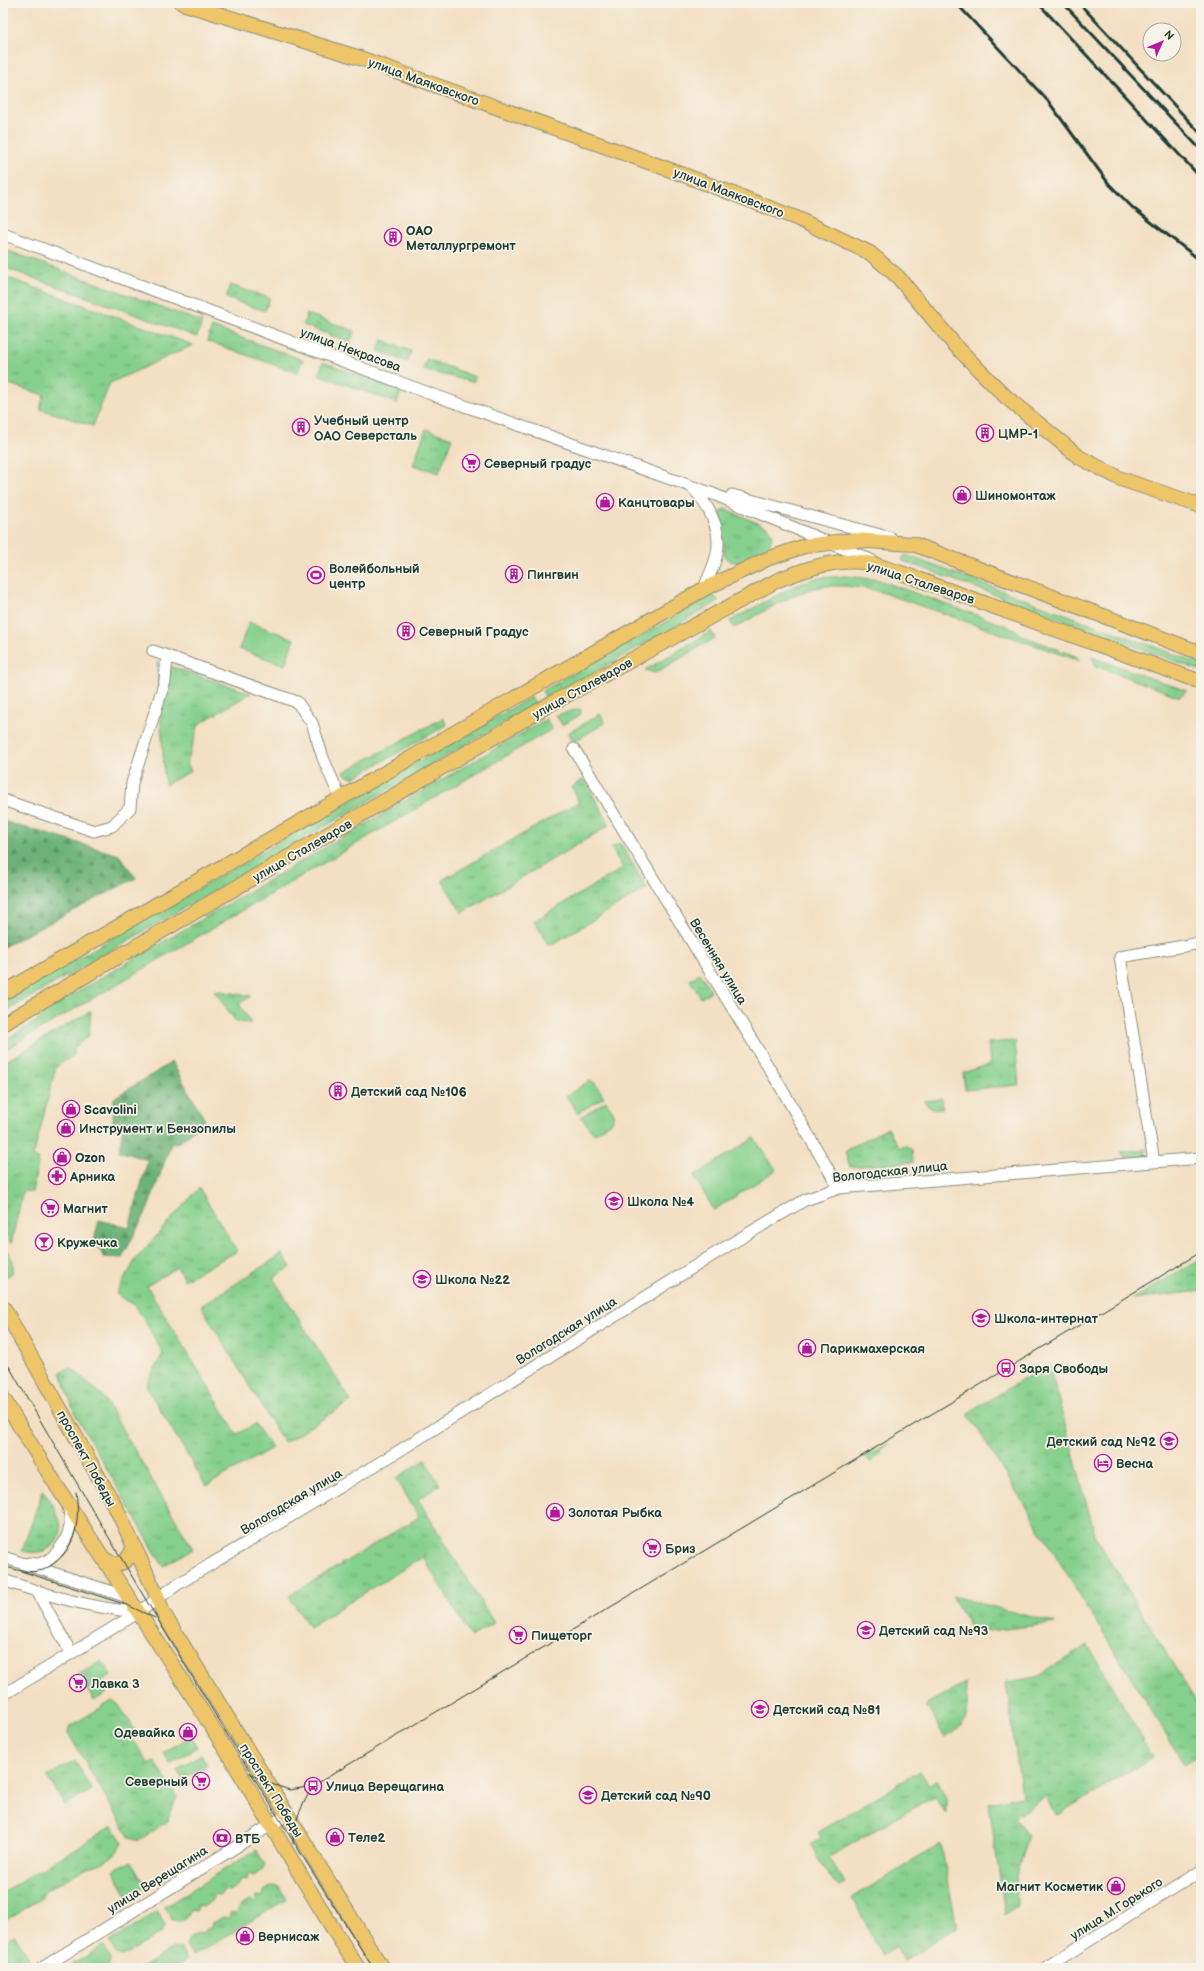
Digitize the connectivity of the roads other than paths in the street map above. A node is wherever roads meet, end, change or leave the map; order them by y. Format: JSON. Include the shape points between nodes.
{"nodes":[{"id":1,"x":182,"y":3,"type":"edge"},
{"id":2,"x":3,"y":234,"type":"edge"},
{"id":3,"x":691,"y":486,"type":"junction"},
{"id":4,"x":1201,"y":506,"type":"edge"},
{"id":5,"x":830,"y":542,"type":"junction"},
{"id":6,"x":913,"y":544,"type":"junction"},
{"id":7,"x":901,"y":573,"type":"junction"},
{"id":8,"x":704,"y":589,"type":"junction"},
{"id":9,"x":152,"y":651,"type":"dead end"},
{"id":10,"x":1201,"y":653,"type":"edge"},
{"id":11,"x":167,"y":656,"type":"junction"},
{"id":12,"x":1201,"y":682,"type":"edge"},
{"id":13,"x":574,"y":749,"type":"dead end"},
{"id":14,"x":3,"y":800,"type":"edge"},
{"id":15,"x":341,"y":800,"type":"junction"},
{"id":16,"x":1201,"y":943,"type":"edge"},
{"id":17,"x":3,"y":993,"type":"edge"},
{"id":18,"x":3,"y":1024,"type":"edge"},
{"id":19,"x":1201,"y":1158,"type":"edge"},
{"id":20,"x":1154,"y":1162,"type":"junction"},
{"id":21,"x":839,"y":1188,"type":"junction"},
{"id":22,"x":3,"y":1307,"type":"edge"},
{"id":23,"x":3,"y":1398,"type":"edge"},
{"id":24,"x":67,"y":1500,"type":"junction"},
{"id":25,"x":134,"y":1545,"type":"junction"},
{"id":26,"x":3,"y":1557,"type":"edge"},
{"id":27,"x":103,"y":1558,"type":"junction"},
{"id":28,"x":16,"y":1561,"type":"junction"},
{"id":29,"x":3,"y":1580,"type":"edge"},
{"id":30,"x":37,"y":1591,"type":"junction"},
{"id":31,"x":129,"y":1597,"type":"junction"},
{"id":32,"x":148,"y":1605,"type":"junction"},
{"id":33,"x":71,"y":1653,"type":"junction"},
{"id":34,"x":3,"y":1695,"type":"edge"},
{"id":35,"x":288,"y":1815,"type":"junction"},
{"id":36,"x":270,"y":1824,"type":"junction"},
{"id":37,"x":1201,"y":1871,"type":"edge"},
{"id":38,"x":42,"y":1968,"type":"edge"},
{"id":39,"x":358,"y":1968,"type":"edge"},
{"id":40,"x":382,"y":1968,"type":"edge"},
{"id":41,"x":1045,"y":1968,"type":"edge"}],
"edges":[{"from":1,"to":4,"type":"main road","name":"улица Маяковского","via":[[360,58],[676,172],[796,218],[870,253],[898,276],[954,344],[990,381],[1080,457],[1121,479]]},
{"from":2,"to":3,"type":"street","name":"улица Некрасова","via":[[430,394]]},
{"from":3,"to":5,"type":"street"},
{"from":3,"to":6,"type":"street"},
{"from":3,"to":8,"type":"street","via":[[707,504],[717,529],[718,553]]},
{"from":5,"to":6,"type":"main road","name":"улица Сталеваров","via":[[875,540]]},
{"from":5,"to":7,"type":"street"},
{"from":5,"to":8,"type":"main road","name":"улица Сталеваров","via":[[805,546],[767,559]]},
{"from":6,"to":10,"type":"main road","name":"улица Сталеваров"},
{"from":7,"to":12,"type":"main road","name":"улица Сталеваров"},
{"from":7,"to":18,"type":"main road","name":"улица Сталеваров","via":[[868,563],[850,562],[814,567],[778,580],[547,706]]},
{"from":8,"to":15,"type":"main road","name":"улица Сталеваров"},
{"from":9,"to":11,"type":"street"},
{"from":11,"to":14,"type":"street","via":[[165,681],[132,784],[130,808],[112,826],[94,831]]},
{"from":11,"to":15,"type":"street","via":[[296,702],[312,723],[323,758]]},
{"from":13,"to":21,"type":"street","name":"Весенняя улица","via":[[780,1086]]},
{"from":15,"to":17,"type":"main road","name":"улица Сталеваров"},
{"from":16,"to":20,"type":"street","via":[[1120,957]]},
{"from":19,"to":20,"type":"street","name":"Вологодская улица"},
{"from":20,"to":21,"type":"street","name":"Вологодская улица"},
{"from":21,"to":32,"type":"street","name":"Вологодская улица","via":[[805,1200],[729,1245]]},
{"from":22,"to":25,"type":"main road","name":"проспект Победы"},
{"from":23,"to":24,"type":"main road","name":"проспект Победы"},
{"from":24,"to":27,"type":"main road","name":"проспект Победы"},
{"from":24,"to":28,"type":"street","via":[[71,1523],[60,1549],[51,1558],[39,1564]]},
{"from":25,"to":27,"type":"main road","via":[[127,1560],[121,1563],[110,1563]]},
{"from":25,"to":32,"type":"main road","name":"проспект Победы"},
{"from":26,"to":28,"type":"street"},
{"from":27,"to":31,"type":"main road","name":"проспект Победы"},
{"from":28,"to":31,"type":"street"},
{"from":29,"to":30,"type":"street"},
{"from":30,"to":32,"type":"street","via":[[116,1611]]},
{"from":30,"to":33,"type":"street"},
{"from":31,"to":32,"type":"main road","name":"проспект Победы"},
{"from":32,"to":33,"type":"street","name":"Вологодская улица"},
{"from":32,"to":35,"type":"main road","name":"проспект Победы","via":[[163,1612]]},
{"from":32,"to":36,"type":"main road","name":"проспект Победы","via":[[218,1737]]},
{"from":33,"to":34,"type":"street","name":"Вологодская улица"},
{"from":35,"to":36,"type":"street","name":"улица Верещагина"},
{"from":35,"to":40,"type":"main road","name":"проспект Победы"},
{"from":36,"to":38,"type":"street","name":"улица Верещагина"},
{"from":36,"to":39,"type":"main road","name":"проспект Победы"},
{"from":37,"to":41,"type":"street","name":"улица М.Горького"}]}
